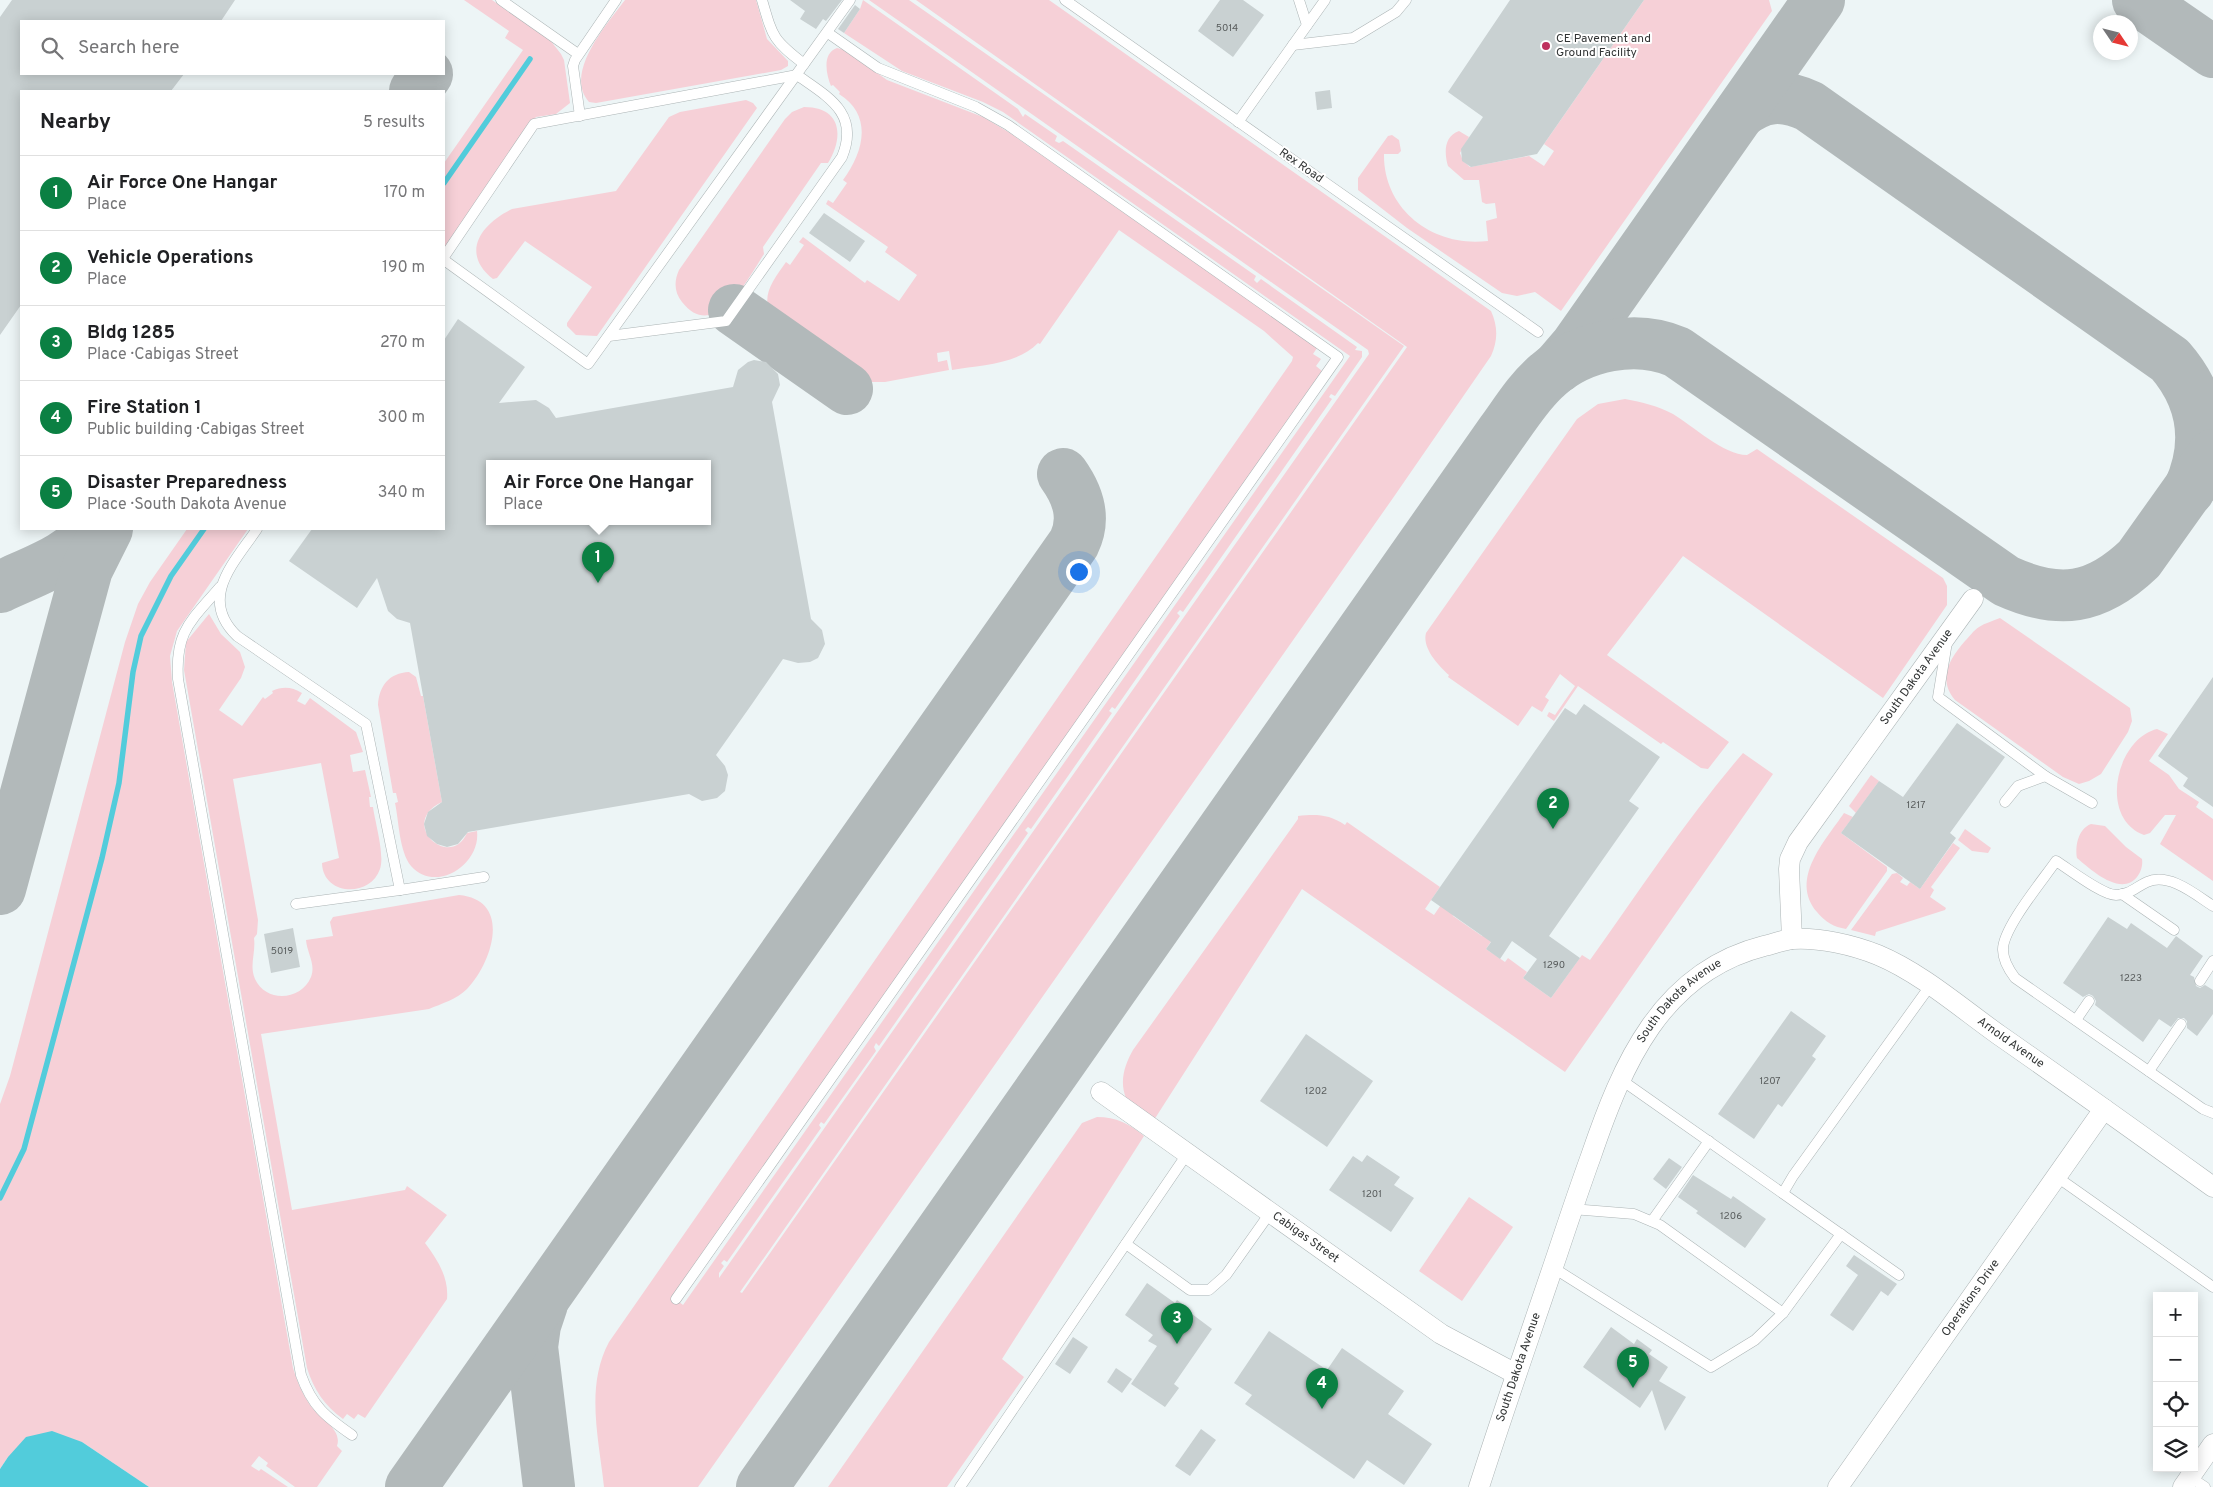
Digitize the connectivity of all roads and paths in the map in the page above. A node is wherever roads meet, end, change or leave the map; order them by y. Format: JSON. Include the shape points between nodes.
{"nodes":[{"id":1,"x":501,"y":0,"type":"edge"},
{"id":2,"x":616,"y":0,"type":"edge"},
{"id":3,"x":762,"y":0,"type":"edge"},
{"id":4,"x":850,"y":0,"type":"edge"},
{"id":5,"x":1065,"y":0,"type":"edge"},
{"id":6,"x":1299,"y":0,"type":"edge"},
{"id":7,"x":1325,"y":0,"type":"edge"},
{"id":8,"x":1406,"y":0,"type":"edge"},
{"id":9,"x":1307,"y":25,"type":"junction"},
{"id":10,"x":828,"y":33,"type":"junction"},
{"id":11,"x":1293,"y":45,"type":"junction"},
{"id":12,"x":578,"y":54,"type":"junction"},
{"id":13,"x":804,"y":64,"type":"junction"},
{"id":14,"x":797,"y":75,"type":"junction"},
{"id":15,"x":580,"y":116,"type":"junction"},
{"id":16,"x":1238,"y":122,"type":"junction"},
{"id":17,"x":445,"y":257,"type":"edge"},
{"id":18,"x":445,"y":259,"type":"edge"},
{"id":19,"x":1538,"y":332,"type":"dead end"},
{"id":20,"x":609,"y":336,"type":"junction"},
{"id":21,"x":257,"y":530,"type":"edge"},
{"id":22,"x":220,"y":587,"type":"junction"},
{"id":23,"x":1973,"y":599,"type":"dead end"},
{"id":24,"x":1948,"y":635,"type":"junction"},
{"id":25,"x":2045,"y":776,"type":"junction"},
{"id":26,"x":2006,"y":802,"type":"dead end"},
{"id":27,"x":2092,"y":803,"type":"dead end"},
{"id":28,"x":484,"y":877,"type":"dead end"},
{"id":29,"x":400,"y":890,"type":"junction"},
{"id":30,"x":2122,"y":894,"type":"junction"},
{"id":31,"x":296,"y":904,"type":"dead end"},
{"id":32,"x":2213,"y":906,"type":"edge"},
{"id":33,"x":2174,"y":930,"type":"dead end"},
{"id":34,"x":1792,"y":939,"type":"junction"},
{"id":35,"x":2213,"y":961,"type":"edge"},
{"id":36,"x":2200,"y":981,"type":"dead end"},
{"id":37,"x":1930,"y":986,"type":"junction"},
{"id":38,"x":2089,"y":1002,"type":"dead end"},
{"id":39,"x":2076,"y":1020,"type":"junction"},
{"id":40,"x":2181,"y":1024,"type":"dead end"},
{"id":41,"x":2149,"y":1071,"type":"junction"},
{"id":42,"x":1620,"y":1079,"type":"junction"},
{"id":43,"x":1100,"y":1092,"type":"dead end"},
{"id":44,"x":2104,"y":1109,"type":"junction"},
{"id":45,"x":2213,"y":1113,"type":"edge"},
{"id":46,"x":1709,"y":1141,"type":"junction"},
{"id":47,"x":1187,"y":1154,"type":"junction"},
{"id":48,"x":2057,"y":1177,"type":"junction"},
{"id":49,"x":2213,"y":1187,"type":"edge"},
{"id":50,"x":1783,"y":1193,"type":"junction"},
{"id":51,"x":1572,"y":1209,"type":"junction"},
{"id":52,"x":1270,"y":1213,"type":"junction"},
{"id":53,"x":1652,"y":1221,"type":"junction"},
{"id":54,"x":1841,"y":1234,"type":"junction"},
{"id":55,"x":1126,"y":1244,"type":"junction"},
{"id":56,"x":1552,"y":1267,"type":"junction"},
{"id":57,"x":1899,"y":1275,"type":"dead end"},
{"id":58,"x":2213,"y":1287,"type":"edge"},
{"id":59,"x":676,"y":1299,"type":"dead end"},
{"id":60,"x":1783,"y":1313,"type":"junction"},
{"id":61,"x":1516,"y":1374,"type":"junction"},
{"id":62,"x":352,"y":1435,"type":"dead end"},
{"id":63,"x":2213,"y":1444,"type":"edge"},
{"id":64,"x":2192,"y":1484,"type":"edge"},
{"id":65,"x":960,"y":1487,"type":"edge"},
{"id":66,"x":1480,"y":1487,"type":"edge"},
{"id":67,"x":1838,"y":1487,"type":"edge"}],
"edges":[{"from":1,"to":12,"type":"lane"},
{"from":2,"to":12,"type":"lane"},
{"from":3,"to":13,"type":"lane","via":[[772,34],[779,44]]},
{"from":4,"to":10,"type":"lane"},
{"from":5,"to":16,"type":"lane","name":"Rex Road"},
{"from":6,"to":9,"type":"lane"},
{"from":7,"to":9,"type":"lane"},
{"from":8,"to":11,"type":"lane","via":[[1396,12],[1353,38]]},
{"from":9,"to":11,"type":"lane"},
{"from":10,"to":13,"type":"lane"},
{"from":10,"to":59,"type":"lane","via":[[878,68],[976,107],[1008,125],[1338,357]]},
{"from":11,"to":16,"type":"lane"},
{"from":12,"to":15,"type":"lane","via":[[573,66]]},
{"from":13,"to":14,"type":"lane"},
{"from":14,"to":15,"type":"lane"},
{"from":14,"to":20,"type":"lane"},
{"from":14,"to":20,"type":"lane","via":[[840,108],[848,130],[847,145],[842,157],[726,321]]},
{"from":15,"to":17,"type":"lane","via":[[534,124]]},
{"from":16,"to":19,"type":"lane","name":"Rex Road"},
{"from":18,"to":20,"type":"lane","via":[[588,364]]},
{"from":21,"to":22,"type":"lane"},
{"from":22,"to":29,"type":"lane","via":[[220,614],[236,636],[366,724]]},
{"from":22,"to":62,"type":"lane","via":[[181,636],[178,679],[301,1375],[307,1393],[318,1408]]},
{"from":23,"to":24,"type":"street","name":"South Dakota Avenue"},
{"from":24,"to":25,"type":"lane","via":[[1938,697]]},
{"from":24,"to":34,"type":"street","name":"South Dakota Avenue","via":[[1794,850],[1788,877]]},
{"from":25,"to":26,"type":"lane","via":[[2018,786]]},
{"from":25,"to":27,"type":"lane"},
{"from":28,"to":29,"type":"lane"},
{"from":29,"to":31,"type":"lane"},
{"from":30,"to":32,"type":"lane","via":[[2148,881],[2160,879],[2170,881]]},
{"from":30,"to":33,"type":"lane"},
{"from":30,"to":39,"type":"lane","via":[[2114,895],[2090,884],[2056,860],[2006,934],[2005,960],[2016,978]]},
{"from":34,"to":37,"type":"street","name":"Arnold Avenue","via":[[1839,944],[1876,954]]},
{"from":34,"to":42,"type":"street","name":"South Dakota Avenue","via":[[1733,956],[1682,990],[1645,1033]]},
{"from":35,"to":36,"type":"lane"},
{"from":37,"to":44,"type":"street","name":"Arnold Avenue"},
{"from":37,"to":50,"type":"lane"},
{"from":38,"to":39,"type":"lane"},
{"from":39,"to":41,"type":"lane"},
{"from":40,"to":41,"type":"lane"},
{"from":41,"to":45,"type":"lane"},
{"from":42,"to":46,"type":"lane"},
{"from":42,"to":51,"type":"street","name":"South Dakota Avenue"},
{"from":43,"to":47,"type":"street","name":"Cabigas Street"},
{"from":44,"to":48,"type":"street","name":"Operations Drive"},
{"from":44,"to":49,"type":"street","name":"Arnold Avenue"},
{"from":46,"to":50,"type":"lane"},
{"from":46,"to":53,"type":"lane"},
{"from":47,"to":52,"type":"street","name":"Cabigas Street"},
{"from":47,"to":55,"type":"lane"},
{"from":48,"to":58,"type":"lane"},
{"from":48,"to":67,"type":"street","name":"Operations Drive"},
{"from":50,"to":54,"type":"lane"},
{"from":51,"to":53,"type":"lane","via":[[1634,1214]]},
{"from":51,"to":56,"type":"street","name":"South Dakota Avenue"},
{"from":52,"to":55,"type":"lane","via":[[1226,1275],[1209,1290],[1190,1290]]},
{"from":52,"to":61,"type":"street","name":"Cabigas Street","via":[[1441,1334]]},
{"from":53,"to":60,"type":"lane"},
{"from":54,"to":57,"type":"lane"},
{"from":54,"to":60,"type":"lane"},
{"from":55,"to":65,"type":"lane"},
{"from":56,"to":60,"type":"lane","via":[[1711,1367],[1755,1340]]},
{"from":56,"to":61,"type":"street","name":"South Dakota Avenue"},
{"from":61,"to":66,"type":"street","name":"South Dakota Avenue"},
{"from":63,"to":64,"type":"street"}]}
